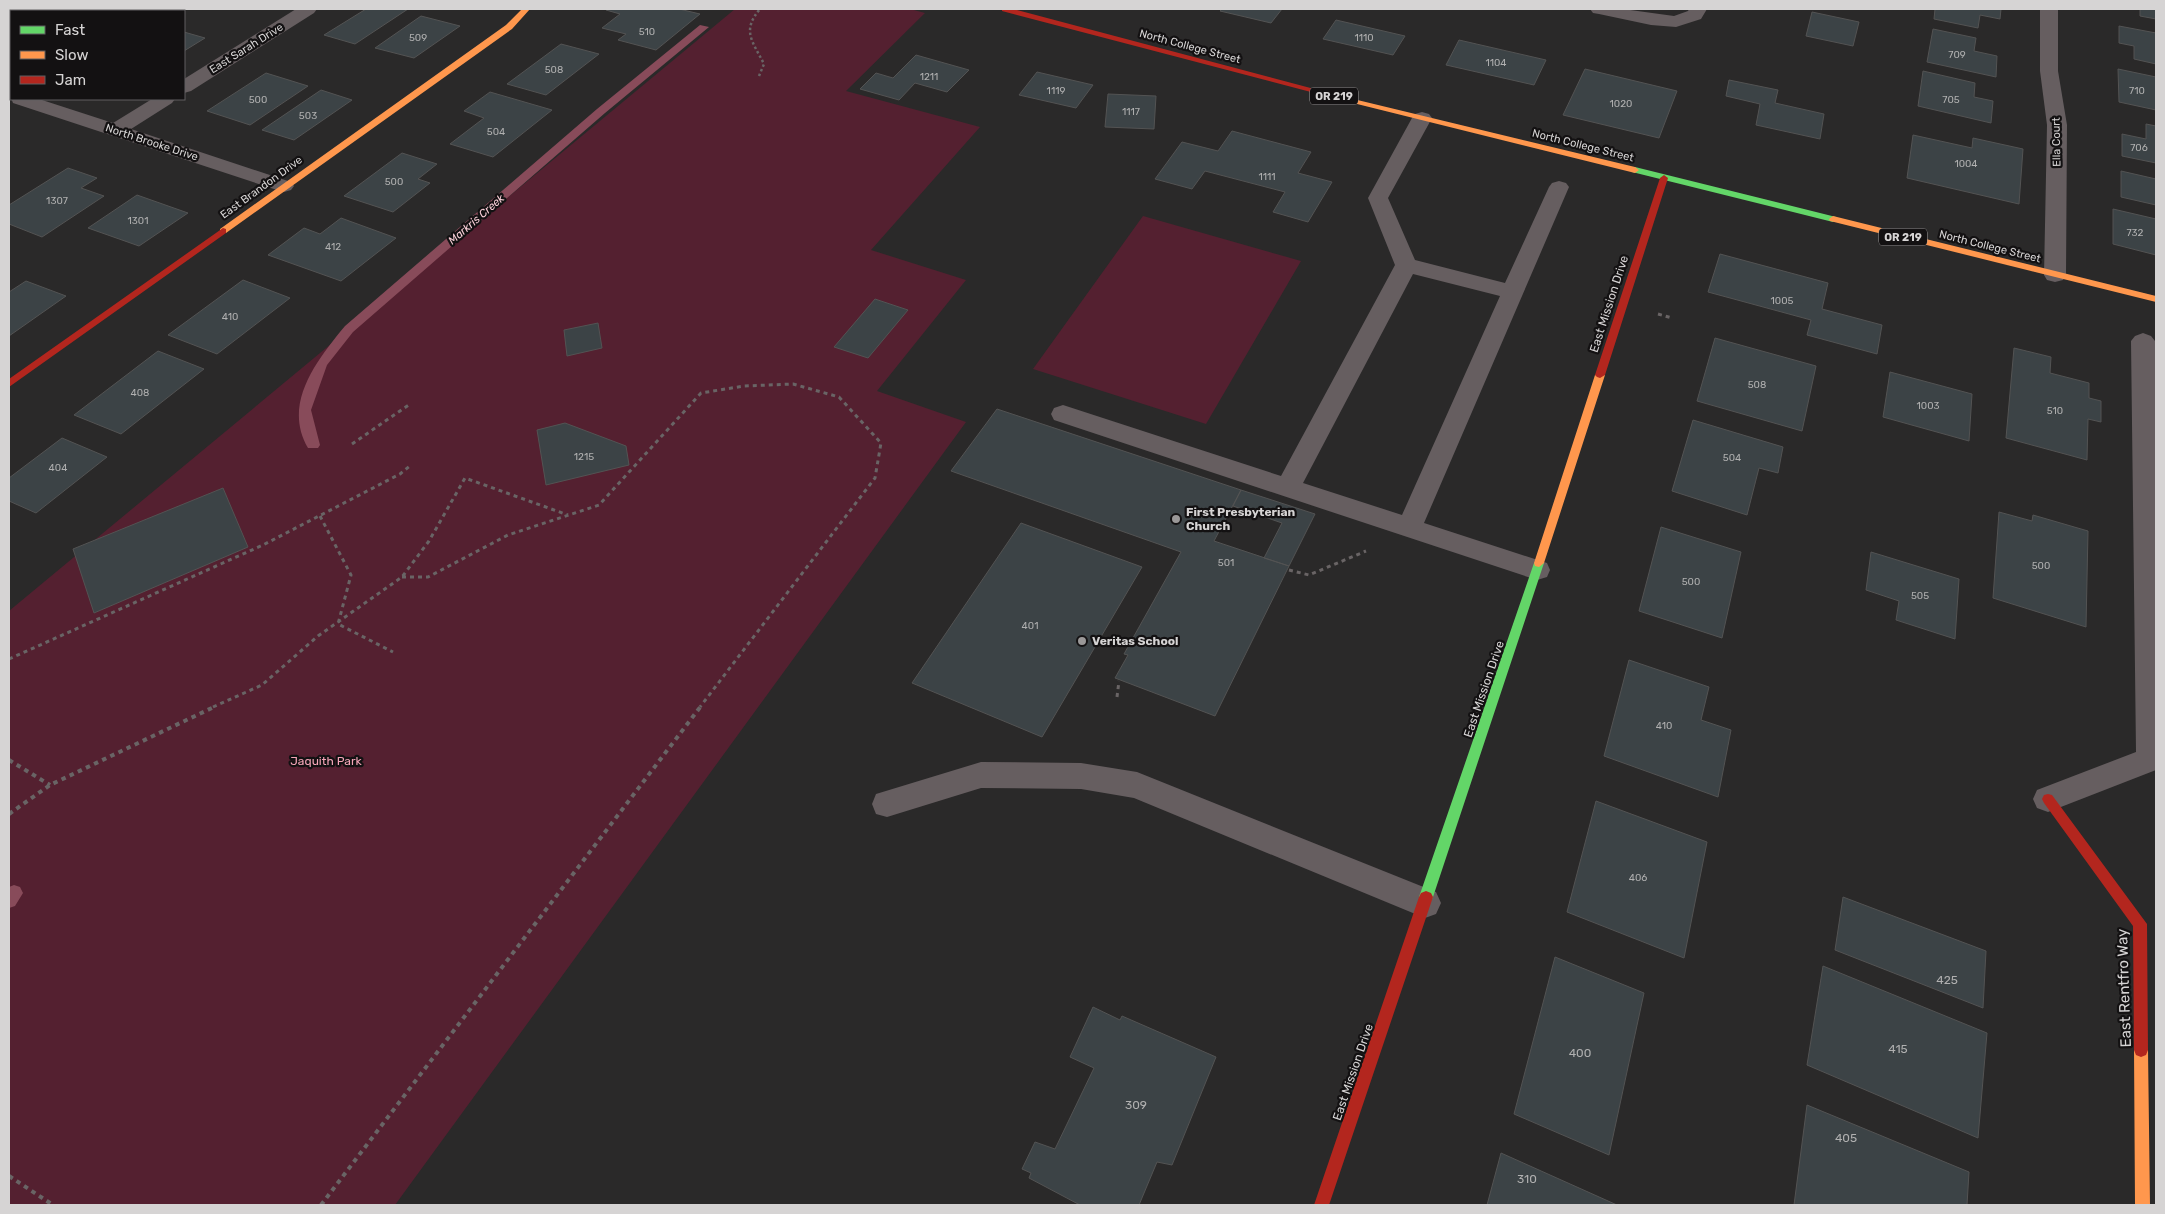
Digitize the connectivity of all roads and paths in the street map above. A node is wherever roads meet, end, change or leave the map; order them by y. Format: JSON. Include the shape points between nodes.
{"nodes":[{"id":1,"x":308,"y":9,"type":"edge"},
{"id":2,"x":526,"y":9,"type":"edge"},
{"id":3,"x":760,"y":9,"type":"edge"},
{"id":4,"x":1005,"y":9,"type":"edge"},
{"id":5,"x":1600,"y":9,"type":"edge"},
{"id":6,"x":1698,"y":9,"type":"edge"},
{"id":7,"x":2049,"y":9,"type":"edge"},
{"id":8,"x":759,"y":76,"type":"dead end"},
{"id":9,"x":185,"y":86,"type":"edge"},
{"id":10,"x":23,"y":100,"type":"edge"},
{"id":11,"x":163,"y":100,"type":"edge"},
{"id":12,"x":1422,"y":118,"type":"junction"},
{"id":13,"x":115,"y":130,"type":"junction"},
{"id":14,"x":1664,"y":178,"type":"junction"},
{"id":15,"x":284,"y":186,"type":"junction"},
{"id":16,"x":1559,"y":187,"type":"dead end"},
{"id":17,"x":1406,"y":265,"type":"junction"},
{"id":18,"x":2055,"y":275,"type":"junction"},
{"id":19,"x":1511,"y":292,"type":"junction"},
{"id":20,"x":2156,"y":299,"type":"edge"},
{"id":21,"x":2143,"y":341,"type":"dead end"},
{"id":22,"x":9,"y":384,"type":"edge"},
{"id":23,"x":410,"y":404,"type":"dead end"},
{"id":24,"x":1063,"y":414,"type":"dead end"},
{"id":25,"x":352,"y":444,"type":"dead end"},
{"id":26,"x":411,"y":466,"type":"dead end"},
{"id":27,"x":1288,"y":488,"type":"junction"},
{"id":28,"x":568,"y":515,"type":"junction"},
{"id":29,"x":320,"y":516,"type":"junction"},
{"id":30,"x":1409,"y":528,"type":"junction"},
{"id":31,"x":1371,"y":549,"type":"dead end"},
{"id":32,"x":1290,"y":570,"type":"dead end"},
{"id":33,"x":1537,"y":570,"type":"junction"},
{"id":34,"x":402,"y":577,"type":"junction"},
{"id":35,"x":338,"y":624,"type":"junction"},
{"id":36,"x":392,"y":652,"type":"dead end"},
{"id":37,"x":9,"y":660,"type":"edge"},
{"id":38,"x":1119,"y":681,"type":"dead end"},
{"id":39,"x":1116,"y":697,"type":"dead end"},
{"id":40,"x":9,"y":760,"type":"edge"},
{"id":41,"x":50,"y":785,"type":"junction"},
{"id":42,"x":2048,"y":799,"type":"joint"},
{"id":43,"x":887,"y":804,"type":"dead end"},
{"id":44,"x":9,"y":814,"type":"edge"},
{"id":45,"x":1425,"y":903,"type":"junction"},
{"id":46,"x":9,"y":1176,"type":"edge"},
{"id":47,"x":53,"y":1205,"type":"edge"},
{"id":48,"x":321,"y":1205,"type":"edge"},
{"id":49,"x":1321,"y":1205,"type":"edge"},
{"id":50,"x":2143,"y":1205,"type":"edge"}],
"edges":[{"from":1,"to":9,"type":"street","name":"East Sarah Drive"},
{"from":2,"to":15,"type":"street","name":"East Brandon Drive","via":[[509,27]]},
{"from":3,"to":8,"type":"path","via":[[751,18],[748,37],[764,64]]},
{"from":4,"to":12,"type":"street","name":"North College Street","number":"OR 219"},
{"from":5,"to":6,"type":"street","via":[[1676,22],[1695,14]]},
{"from":7,"to":18,"type":"street","name":"Ella Court","via":[[2048,71],[2057,126]]},
{"from":10,"to":13,"type":"street","name":"North Brooke Drive"},
{"from":11,"to":13,"type":"street"},
{"from":12,"to":14,"type":"street","name":"North College Street","number":"OR 219"},
{"from":12,"to":17,"type":"street","via":[[1378,198]]},
{"from":13,"to":15,"type":"street","name":"North Brooke Drive"},
{"from":14,"to":18,"type":"street","name":"North College Street","number":"OR 219"},
{"from":14,"to":33,"type":"street","name":"East Mission Drive"},
{"from":15,"to":22,"type":"street","name":"East Brandon Drive"},
{"from":16,"to":19,"type":"street"},
{"from":17,"to":19,"type":"street"},
{"from":17,"to":27,"type":"street"},
{"from":18,"to":20,"type":"street","name":"North College Street","number":"OR 219"},
{"from":19,"to":30,"type":"street"},
{"from":21,"to":42,"type":"street","via":[[2151,759]]},
{"from":23,"to":25,"type":"path"},
{"from":24,"to":27,"type":"street"},
{"from":26,"to":29,"type":"path"},
{"from":27,"to":30,"type":"street"},
{"from":28,"to":34,"type":"path","via":[[508,535],[428,577]]},
{"from":28,"to":34,"type":"path","via":[[465,478],[429,541]]},
{"from":28,"to":48,"type":"path","via":[[599,505],[701,393],[744,386],[793,384],[839,396],[881,443],[875,478]]},
{"from":29,"to":35,"type":"path","via":[[351,575]]},
{"from":29,"to":37,"type":"path"},
{"from":30,"to":33,"type":"street"},
{"from":31,"to":32,"type":"path","via":[[1308,576]]},
{"from":33,"to":45,"type":"street","name":"East Mission Drive"},
{"from":34,"to":35,"type":"path"},
{"from":35,"to":36,"type":"path"},
{"from":35,"to":41,"type":"path","via":[[318,636],[262,685]]},
{"from":38,"to":39,"type":"path"},
{"from":40,"to":41,"type":"path"},
{"from":41,"to":44,"type":"path"},
{"from":42,"to":50,"type":"street","name":"East Rentfro Way","via":[[2140,924]]},
{"from":43,"to":45,"type":"street","via":[[981,774],[1081,776],[1137,785]]},
{"from":45,"to":49,"type":"street","name":"East Mission Drive"},
{"from":46,"to":47,"type":"path"}]}
